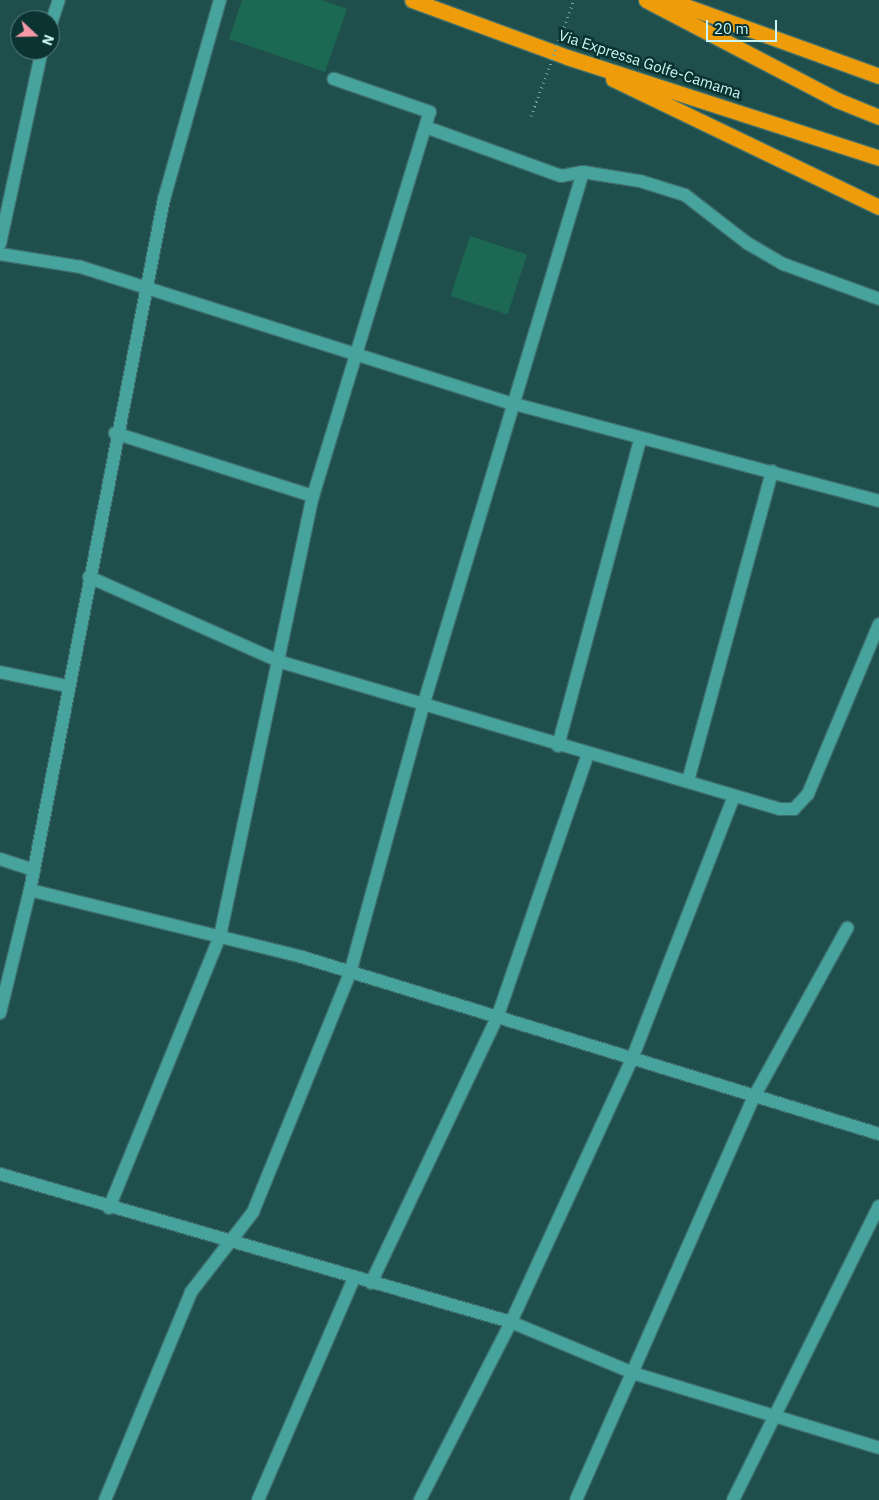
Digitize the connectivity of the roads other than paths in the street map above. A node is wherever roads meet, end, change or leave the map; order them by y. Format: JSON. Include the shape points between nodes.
{"nodes":[{"id":1,"x":220,"y":0,"type":"edge"},
{"id":2,"x":412,"y":0,"type":"edge"},
{"id":3,"x":646,"y":0,"type":"edge"},
{"id":4,"x":669,"y":0,"type":"edge"},
{"id":5,"x":567,"y":57,"type":"junction"},
{"id":6,"x":40,"y":60,"type":"edge"},
{"id":7,"x":879,"y":76,"type":"edge"},
{"id":8,"x":334,"y":78,"type":"dead end"},
{"id":9,"x":879,"y":117,"type":"edge"},
{"id":10,"x":426,"y":126,"type":"junction"},
{"id":11,"x":879,"y":158,"type":"edge"},
{"id":12,"x":583,"y":172,"type":"junction"},
{"id":13,"x":879,"y":207,"type":"edge"},
{"id":14,"x":0,"y":244,"type":"edge"},
{"id":15,"x":0,"y":254,"type":"edge"},
{"id":16,"x":148,"y":287,"type":"junction"},
{"id":17,"x":879,"y":299,"type":"edge"},
{"id":18,"x":356,"y":356,"type":"junction"},
{"id":19,"x":511,"y":403,"type":"junction"},
{"id":20,"x":115,"y":433,"type":"junction"},
{"id":21,"x":640,"y":441,"type":"junction"},
{"id":22,"x":772,"y":471,"type":"junction"},
{"id":23,"x":313,"y":496,"type":"junction"},
{"id":24,"x":879,"y":501,"type":"edge"},
{"id":25,"x":90,"y":577,"type":"junction"},
{"id":26,"x":879,"y":624,"type":"edge"},
{"id":27,"x":876,"y":641,"type":"edge"},
{"id":28,"x":282,"y":662,"type":"junction"},
{"id":29,"x":0,"y":672,"type":"edge"},
{"id":30,"x":67,"y":686,"type":"junction"},
{"id":31,"x":423,"y":706,"type":"junction"},
{"id":32,"x":558,"y":746,"type":"junction"},
{"id":33,"x":588,"y":754,"type":"junction"},
{"id":34,"x":688,"y":781,"type":"junction"},
{"id":35,"x":734,"y":796,"type":"junction"},
{"id":36,"x":0,"y":859,"type":"edge"},
{"id":37,"x":34,"y":870,"type":"junction"},
{"id":38,"x":30,"y":890,"type":"junction"},
{"id":39,"x":847,"y":928,"type":"dead end"},
{"id":40,"x":220,"y":936,"type":"junction"},
{"id":41,"x":350,"y":973,"type":"junction"},
{"id":42,"x":3,"y":985,"type":"edge"},
{"id":43,"x":0,"y":1013,"type":"edge"},
{"id":44,"x":497,"y":1018,"type":"junction"},
{"id":45,"x":632,"y":1059,"type":"junction"},
{"id":46,"x":755,"y":1095,"type":"junction"},
{"id":47,"x":879,"y":1134,"type":"edge"},
{"id":48,"x":0,"y":1174,"type":"edge"},
{"id":49,"x":879,"y":1206,"type":"edge"},
{"id":50,"x":109,"y":1208,"type":"junction"},
{"id":51,"x":228,"y":1243,"type":"junction"},
{"id":52,"x":354,"y":1278,"type":"junction"},
{"id":53,"x":371,"y":1283,"type":"junction"},
{"id":54,"x":511,"y":1322,"type":"junction"},
{"id":55,"x":636,"y":1374,"type":"junction"},
{"id":56,"x":775,"y":1416,"type":"junction"},
{"id":57,"x":879,"y":1448,"type":"edge"},
{"id":58,"x":105,"y":1500,"type":"edge"},
{"id":59,"x":258,"y":1500,"type":"edge"},
{"id":60,"x":420,"y":1500,"type":"edge"},
{"id":61,"x":576,"y":1500,"type":"edge"},
{"id":62,"x":733,"y":1500,"type":"edge"}],
"edges":[{"from":1,"to":16,"type":"street","via":[[164,199]]},
{"from":2,"to":5,"type":"highway","name":"Via Expressa Golfe-Camama"},
{"from":3,"to":9,"type":"highway","via":[[837,100]]},
{"from":4,"to":7,"type":"highway"},
{"from":5,"to":11,"type":"highway","name":"Via Expressa Golfe-Camama"},
{"from":5,"to":13,"type":"highway"},
{"from":6,"to":14,"type":"street"},
{"from":8,"to":10,"type":"street","via":[[430,112]]},
{"from":10,"to":12,"type":"street","via":[[561,176]]},
{"from":10,"to":18,"type":"street"},
{"from":12,"to":17,"type":"street","via":[[640,181],[685,195],[739,238],[783,264]]},
{"from":12,"to":19,"type":"street"},
{"from":15,"to":16,"type":"street","via":[[81,266]]},
{"from":16,"to":18,"type":"street"},
{"from":16,"to":20,"type":"street"},
{"from":18,"to":19,"type":"street"},
{"from":18,"to":23,"type":"street"},
{"from":19,"to":21,"type":"street"},
{"from":19,"to":31,"type":"street"},
{"from":20,"to":23,"type":"street"},
{"from":20,"to":25,"type":"street"},
{"from":21,"to":22,"type":"street"},
{"from":21,"to":32,"type":"street"},
{"from":22,"to":24,"type":"street"},
{"from":22,"to":34,"type":"street"},
{"from":23,"to":28,"type":"street"},
{"from":25,"to":28,"type":"street"},
{"from":25,"to":30,"type":"street"},
{"from":26,"to":27,"type":"street"},
{"from":27,"to":35,"type":"street","via":[[803,800],[794,809]]},
{"from":28,"to":31,"type":"street"},
{"from":28,"to":40,"type":"street"},
{"from":29,"to":30,"type":"street"},
{"from":30,"to":37,"type":"street"},
{"from":31,"to":32,"type":"street"},
{"from":31,"to":41,"type":"street"},
{"from":32,"to":33,"type":"street"},
{"from":33,"to":34,"type":"street"},
{"from":33,"to":44,"type":"street"},
{"from":34,"to":35,"type":"street"},
{"from":35,"to":45,"type":"street"},
{"from":36,"to":37,"type":"street"},
{"from":37,"to":38,"type":"street"},
{"from":38,"to":40,"type":"street"},
{"from":38,"to":42,"type":"street"},
{"from":39,"to":46,"type":"street"},
{"from":40,"to":41,"type":"street"},
{"from":40,"to":50,"type":"street"},
{"from":41,"to":44,"type":"street"},
{"from":41,"to":51,"type":"street","via":[[253,1212]]},
{"from":42,"to":43,"type":"street"},
{"from":44,"to":45,"type":"street"},
{"from":44,"to":53,"type":"street"},
{"from":45,"to":46,"type":"street"},
{"from":45,"to":54,"type":"street"},
{"from":46,"to":47,"type":"street"},
{"from":46,"to":55,"type":"street"},
{"from":48,"to":50,"type":"street"},
{"from":49,"to":56,"type":"street"},
{"from":50,"to":51,"type":"street"},
{"from":51,"to":52,"type":"street"},
{"from":51,"to":58,"type":"street","via":[[191,1292]]},
{"from":52,"to":53,"type":"street"},
{"from":52,"to":59,"type":"street"},
{"from":53,"to":54,"type":"street"},
{"from":54,"to":55,"type":"street"},
{"from":54,"to":60,"type":"street"},
{"from":55,"to":56,"type":"street"},
{"from":55,"to":61,"type":"street"},
{"from":56,"to":57,"type":"street"},
{"from":56,"to":62,"type":"street"}]}
